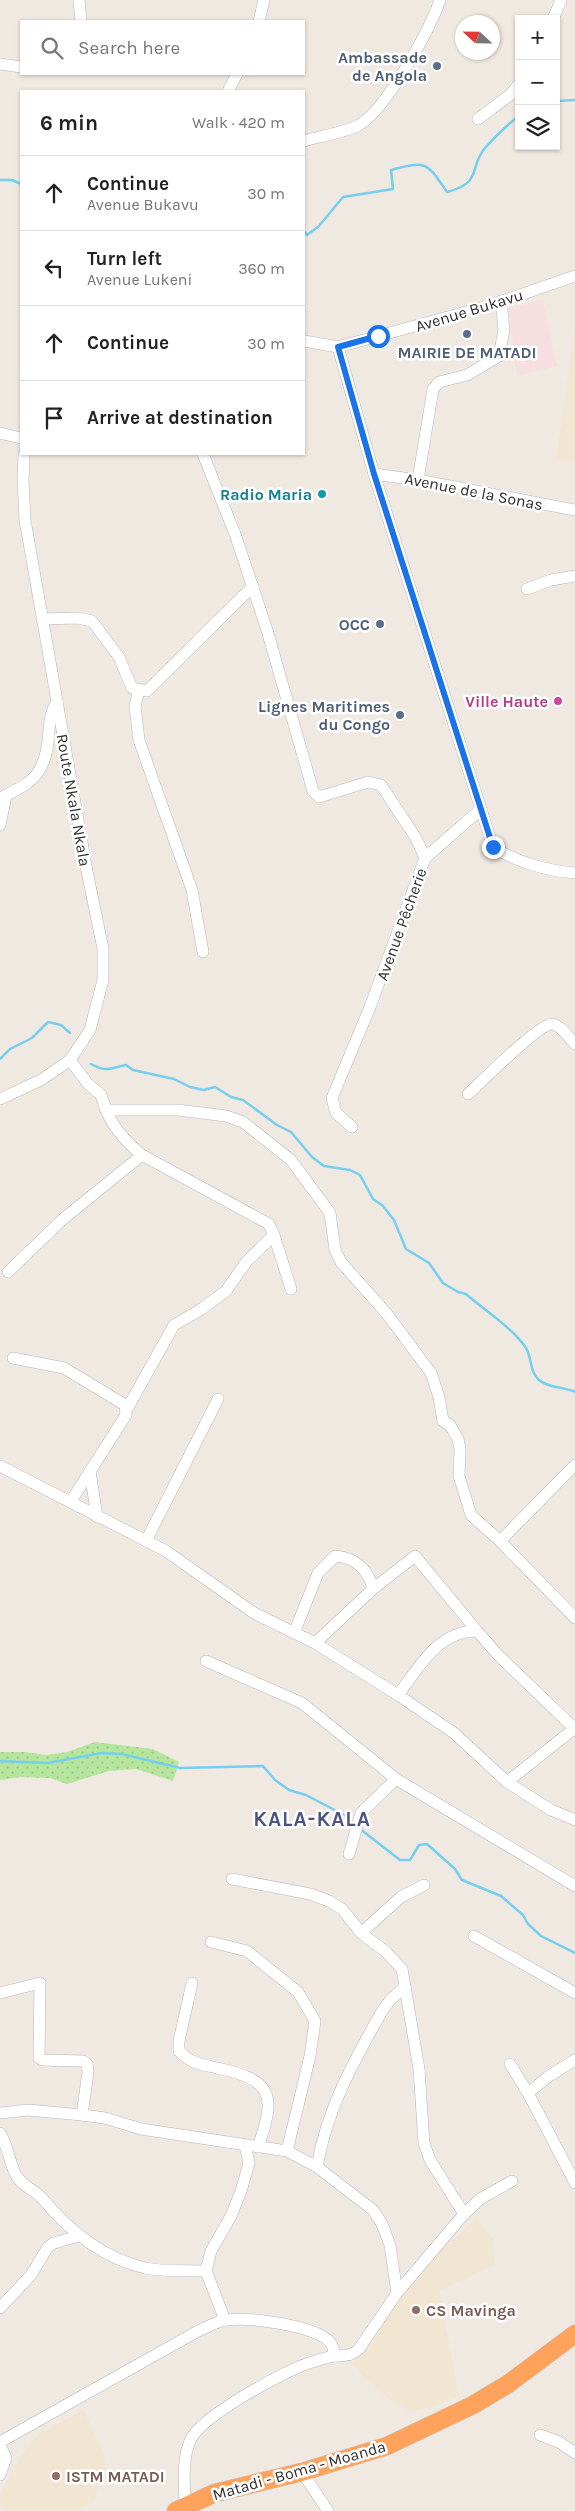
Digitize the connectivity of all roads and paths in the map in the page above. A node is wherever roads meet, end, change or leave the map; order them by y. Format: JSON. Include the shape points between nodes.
{"nodes":[{"id":1,"x":78,"y":0,"type":"edge"},
{"id":2,"x":264,"y":0,"type":"edge"},
{"id":3,"x":440,"y":0,"type":"edge"},
{"id":4,"x":561,"y":0,"type":"edge"},
{"id":5,"x":555,"y":15,"type":"edge"},
{"id":6,"x":81,"y":20,"type":"edge"},
{"id":7,"x":258,"y":20,"type":"edge"},
{"id":8,"x":0,"y":64,"type":"edge"},
{"id":9,"x":20,"y":67,"type":"edge"},
{"id":10,"x":236,"y":75,"type":"edge"},
{"id":11,"x":515,"y":89,"type":"edge"},
{"id":12,"x":229,"y":90,"type":"edge"},
{"id":13,"x":478,"y":119,"type":"dead end"},
{"id":14,"x":305,"y":142,"type":"edge"},
{"id":15,"x":575,"y":276,"type":"edge"},
{"id":16,"x":501,"y":301,"type":"junction"},
{"id":17,"x":305,"y":341,"type":"edge"},
{"id":18,"x":338,"y":347,"type":"junction"},
{"id":19,"x":0,"y":433,"type":"edge"},
{"id":20,"x":20,"y":438,"type":"edge"},
{"id":21,"x":24,"y":455,"type":"edge"},
{"id":22,"x":204,"y":455,"type":"edge"},
{"id":23,"x":374,"y":474,"type":"junction"},
{"id":24,"x":418,"y":480,"type":"junction"},
{"id":25,"x":575,"y":510,"type":"edge"},
{"id":26,"x":575,"y":576,"type":"edge"},
{"id":27,"x":253,"y":586,"type":"junction"},
{"id":28,"x":527,"y":589,"type":"dead end"},
{"id":29,"x":42,"y":619,"type":"junction"},
{"id":30,"x":139,"y":690,"type":"junction"},
{"id":31,"x":57,"y":701,"type":"junction"},
{"id":32,"x":3,"y":797,"type":"edge"},
{"id":33,"x":482,"y":809,"type":"junction"},
{"id":34,"x":0,"y":825,"type":"edge"},
{"id":35,"x":425,"y":858,"type":"junction"},
{"id":36,"x":575,"y":873,"type":"edge"},
{"id":37,"x":203,"y":952,"type":"dead end"},
{"id":38,"x":575,"y":1044,"type":"edge"},
{"id":39,"x":70,"y":1060,"type":"junction"},
{"id":40,"x":101,"y":1094,"type":"junction"},
{"id":41,"x":468,"y":1094,"type":"dead end"},
{"id":42,"x":0,"y":1099,"type":"edge"},
{"id":43,"x":352,"y":1128,"type":"dead end"},
{"id":44,"x":142,"y":1155,"type":"junction"},
{"id":45,"x":274,"y":1234,"type":"junction"},
{"id":46,"x":8,"y":1272,"type":"dead end"},
{"id":47,"x":291,"y":1289,"type":"dead end"},
{"id":48,"x":13,"y":1358,"type":"dead end"},
{"id":49,"x":218,"y":1398,"type":"dead end"},
{"id":50,"x":127,"y":1409,"type":"junction"},
{"id":51,"x":575,"y":1465,"type":"edge"},
{"id":52,"x":0,"y":1466,"type":"edge"},
{"id":53,"x":90,"y":1471,"type":"junction"},
{"id":54,"x":71,"y":1501,"type":"junction"},
{"id":55,"x":97,"y":1517,"type":"junction"},
{"id":56,"x":500,"y":1540,"type":"junction"},
{"id":57,"x":146,"y":1541,"type":"junction"},
{"id":58,"x":373,"y":1589,"type":"junction"},
{"id":59,"x":571,"y":1605,"type":"edge"},
{"id":60,"x":575,"y":1618,"type":"edge"},
{"id":61,"x":477,"y":1631,"type":"junction"},
{"id":62,"x":294,"y":1633,"type":"junction"},
{"id":63,"x":315,"y":1643,"type":"junction"},
{"id":64,"x":206,"y":1661,"type":"dead end"},
{"id":65,"x":398,"y":1695,"type":"junction"},
{"id":66,"x":575,"y":1728,"type":"edge"},
{"id":67,"x":396,"y":1779,"type":"junction"},
{"id":68,"x":507,"y":1782,"type":"junction"},
{"id":69,"x":575,"y":1820,"type":"edge"},
{"id":70,"x":349,"y":1854,"type":"dead end"},
{"id":71,"x":232,"y":1879,"type":"dead end"},
{"id":72,"x":424,"y":1885,"type":"dead end"},
{"id":73,"x":575,"y":1886,"type":"edge"},
{"id":74,"x":360,"y":1933,"type":"junction"},
{"id":75,"x":474,"y":1936,"type":"dead end"},
{"id":76,"x":211,"y":1942,"type":"dead end"},
{"id":77,"x":192,"y":1983,"type":"dead end"},
{"id":78,"x":405,"y":1987,"type":"junction"},
{"id":79,"x":0,"y":1993,"type":"edge"},
{"id":80,"x":575,"y":1993,"type":"edge"},
{"id":81,"x":575,"y":2060,"type":"edge"},
{"id":82,"x":510,"y":2064,"type":"dead end"},
{"id":83,"x":528,"y":2093,"type":"junction"},
{"id":84,"x":0,"y":2113,"type":"edge"},
{"id":85,"x":82,"y":2115,"type":"junction"},
{"id":86,"x":0,"y":2133,"type":"edge"},
{"id":87,"x":245,"y":2145,"type":"junction"},
{"id":88,"x":258,"y":2147,"type":"junction"},
{"id":89,"x":287,"y":2151,"type":"junction"},
{"id":90,"x":317,"y":2166,"type":"junction"},
{"id":91,"x":572,"y":2168,"type":"edge"},
{"id":92,"x":512,"y":2181,"type":"dead end"},
{"id":93,"x":575,"y":2183,"type":"edge"},
{"id":94,"x":464,"y":2214,"type":"junction"},
{"id":95,"x":79,"y":2236,"type":"junction"},
{"id":96,"x":206,"y":2271,"type":"junction"},
{"id":97,"x":397,"y":2293,"type":"junction"},
{"id":98,"x":0,"y":2308,"type":"edge"},
{"id":99,"x":226,"y":2320,"type":"junction"},
{"id":100,"x":575,"y":2334,"type":"edge"},
{"id":101,"x":335,"y":2356,"type":"junction"},
{"id":102,"x":540,"y":2435,"type":"dead end"},
{"id":103,"x":0,"y":2443,"type":"edge"},
{"id":104,"x":575,"y":2453,"type":"edge"},
{"id":105,"x":302,"y":2472,"type":"junction"},
{"id":106,"x":0,"y":2475,"type":"edge"},
{"id":107,"x":180,"y":2509,"type":"edge"},
{"id":108,"x":328,"y":2511,"type":"edge"}],
"edges":[{"from":1,"to":6,"type":"street"},
{"from":2,"to":7,"type":"street"},
{"from":3,"to":14,"type":"street","via":[[392,89],[374,112],[359,125]]},
{"from":4,"to":5,"type":"street"},
{"from":8,"to":9,"type":"street"},
{"from":10,"to":12,"type":"street"},
{"from":11,"to":13,"type":"street"},
{"from":15,"to":16,"type":"street","name":"Avenue Bukavu"},
{"from":16,"to":18,"type":"street","name":"Avenue Bukavu"},
{"from":16,"to":24,"type":"street","via":[[504,330],[499,356],[467,375],[439,382],[433,389]]},
{"from":17,"to":18,"type":"street","name":"Avenue Bukavu"},
{"from":18,"to":23,"type":"street"},
{"from":19,"to":20,"type":"street"},
{"from":21,"to":29,"type":"street","name":"Route Nkala Nkala","via":[[25,520]]},
{"from":22,"to":27,"type":"street","name":"Avenue Pêcherie"},
{"from":23,"to":24,"type":"street","name":"Avenue de la Sonas"},
{"from":23,"to":33,"type":"street"},
{"from":24,"to":25,"type":"street","name":"Avenue de la Sonas"},
{"from":26,"to":28,"type":"street"},
{"from":27,"to":30,"type":"street","via":[[147,691]]},
{"from":27,"to":35,"type":"street","name":"Avenue Pêcherie","via":[[313,791],[319,797],[368,782],[381,784]]},
{"from":29,"to":30,"type":"street","via":[[92,621],[118,657],[132,688]]},
{"from":29,"to":31,"type":"street","name":"Route Nkala Nkala"},
{"from":30,"to":37,"type":"street","via":[[135,706],[139,740],[192,890]]},
{"from":31,"to":32,"type":"street","via":[[51,710],[48,749],[40,772],[30,783]]},
{"from":31,"to":39,"type":"street","name":"Route Nkala Nkala","via":[[104,949],[103,980],[90,1030]]},
{"from":32,"to":34,"type":"street"},
{"from":33,"to":35,"type":"street"},
{"from":33,"to":36,"type":"street","via":[[493,847],[507,856]]},
{"from":35,"to":43,"type":"street","name":"Avenue Pêcherie","via":[[332,1098],[336,1114]]},
{"from":38,"to":41,"type":"street","via":[[559,1027],[548,1024]]},
{"from":39,"to":40,"type":"street","via":[[88,1084]]},
{"from":39,"to":42,"type":"street","name":"Route Nkala Nkala","via":[[41,1080]]},
{"from":40,"to":44,"type":"street","via":[[108,1116]]},
{"from":40,"to":56,"type":"street","via":[[106,1110],[178,1110],[226,1116],[242,1122],[292,1160],[330,1213],[335,1250],[341,1262],[387,1314],[431,1373],[443,1421],[450,1425],[458,1439],[459,1476],[468,1508],[471,1515]]},
{"from":44,"to":45,"type":"street","via":[[260,1217]]},
{"from":44,"to":46,"type":"street","via":[[63,1219]]},
{"from":45,"to":47,"type":"street"},
{"from":45,"to":50,"type":"street","via":[[247,1261],[226,1291],[174,1324]]},
{"from":48,"to":50,"type":"street","via":[[64,1368],[119,1400]]},
{"from":49,"to":57,"type":"street"},
{"from":50,"to":53,"type":"street"},
{"from":51,"to":56,"type":"street"},
{"from":52,"to":54,"type":"street"},
{"from":53,"to":54,"type":"street"},
{"from":53,"to":55,"type":"street"},
{"from":54,"to":55,"type":"street"},
{"from":55,"to":57,"type":"street"},
{"from":56,"to":59,"type":"street"},
{"from":57,"to":62,"type":"street","via":[[194,1569],[254,1613]]},
{"from":58,"to":61,"type":"street","via":[[415,1556]]},
{"from":58,"to":62,"type":"street","via":[[364,1568],[344,1557],[335,1556],[318,1573]]},
{"from":58,"to":63,"type":"street"},
{"from":59,"to":60,"type":"street"},
{"from":61,"to":65,"type":"street","via":[[458,1633],[438,1645]]},
{"from":61,"to":66,"type":"street","via":[[498,1656]]},
{"from":62,"to":63,"type":"street"},
{"from":63,"to":65,"type":"street"},
{"from":64,"to":67,"type":"street","via":[[302,1703]]},
{"from":65,"to":68,"type":"street","via":[[454,1733]]},
{"from":66,"to":68,"type":"street"},
{"from":67,"to":70,"type":"street","via":[[361,1813]]},
{"from":67,"to":73,"type":"street"},
{"from":68,"to":69,"type":"street","via":[[551,1810]]},
{"from":71,"to":74,"type":"street","via":[[310,1894],[329,1901],[342,1909]]},
{"from":72,"to":74,"type":"street","via":[[402,1897]]},
{"from":74,"to":78,"type":"street","via":[[402,1969]]},
{"from":75,"to":80,"type":"street"},
{"from":76,"to":89,"type":"street","via":[[247,1951],[298,1992],[315,2022]]},
{"from":77,"to":88,"type":"street","via":[[179,2051],[189,2062],[241,2073],[264,2089],[268,2095],[268,2119]]},
{"from":78,"to":90,"type":"street","via":[[382,2011],[332,2105]]},
{"from":78,"to":94,"type":"street","via":[[419,2069],[424,2143],[440,2179]]},
{"from":79,"to":85,"type":"street","via":[[40,1983],[39,2058],[87,2064]]},
{"from":81,"to":83,"type":"street"},
{"from":82,"to":83,"type":"street"},
{"from":83,"to":91,"type":"street"},
{"from":84,"to":85,"type":"street","via":[[28,2110]]},
{"from":85,"to":87,"type":"street","via":[[106,2118],[141,2129]]},
{"from":86,"to":95,"type":"street","via":[[23,2184],[40,2196]]},
{"from":87,"to":88,"type":"street"},
{"from":87,"to":96,"type":"street","via":[[249,2163],[242,2191],[211,2251]]},
{"from":88,"to":89,"type":"street"},
{"from":89,"to":90,"type":"street"},
{"from":90,"to":97,"type":"street","via":[[373,2210],[382,2224],[390,2245]]},
{"from":91,"to":93,"type":"street"},
{"from":92,"to":94,"type":"street","via":[[480,2199]]},
{"from":94,"to":97,"type":"street"},
{"from":95,"to":96,"type":"street","via":[[105,2253],[146,2268]]},
{"from":95,"to":98,"type":"street","via":[[48,2247],[30,2275]]},
{"from":96,"to":99,"type":"street"},
{"from":97,"to":101,"type":"street","via":[[359,2349],[352,2355]]},
{"from":99,"to":101,"type":"street","via":[[285,2324],[322,2335],[331,2343]]},
{"from":99,"to":103,"type":"street","via":[[198,2331]]},
{"from":100,"to":105,"type":"highway","name":"Matadi - Boma - Moanda","via":[[508,2384],[473,2405],[387,2446]]},
{"from":101,"to":107,"type":"street","via":[[306,2364],[237,2400],[202,2424],[191,2438],[187,2450]]},
{"from":102,"to":104,"type":"street"},
{"from":103,"to":106,"type":"street","via":[[6,2458]]},
{"from":105,"to":107,"type":"highway","name":"Matadi - Boma - Moanda","via":[[215,2493]]},
{"from":105,"to":108,"type":"street"}]}
